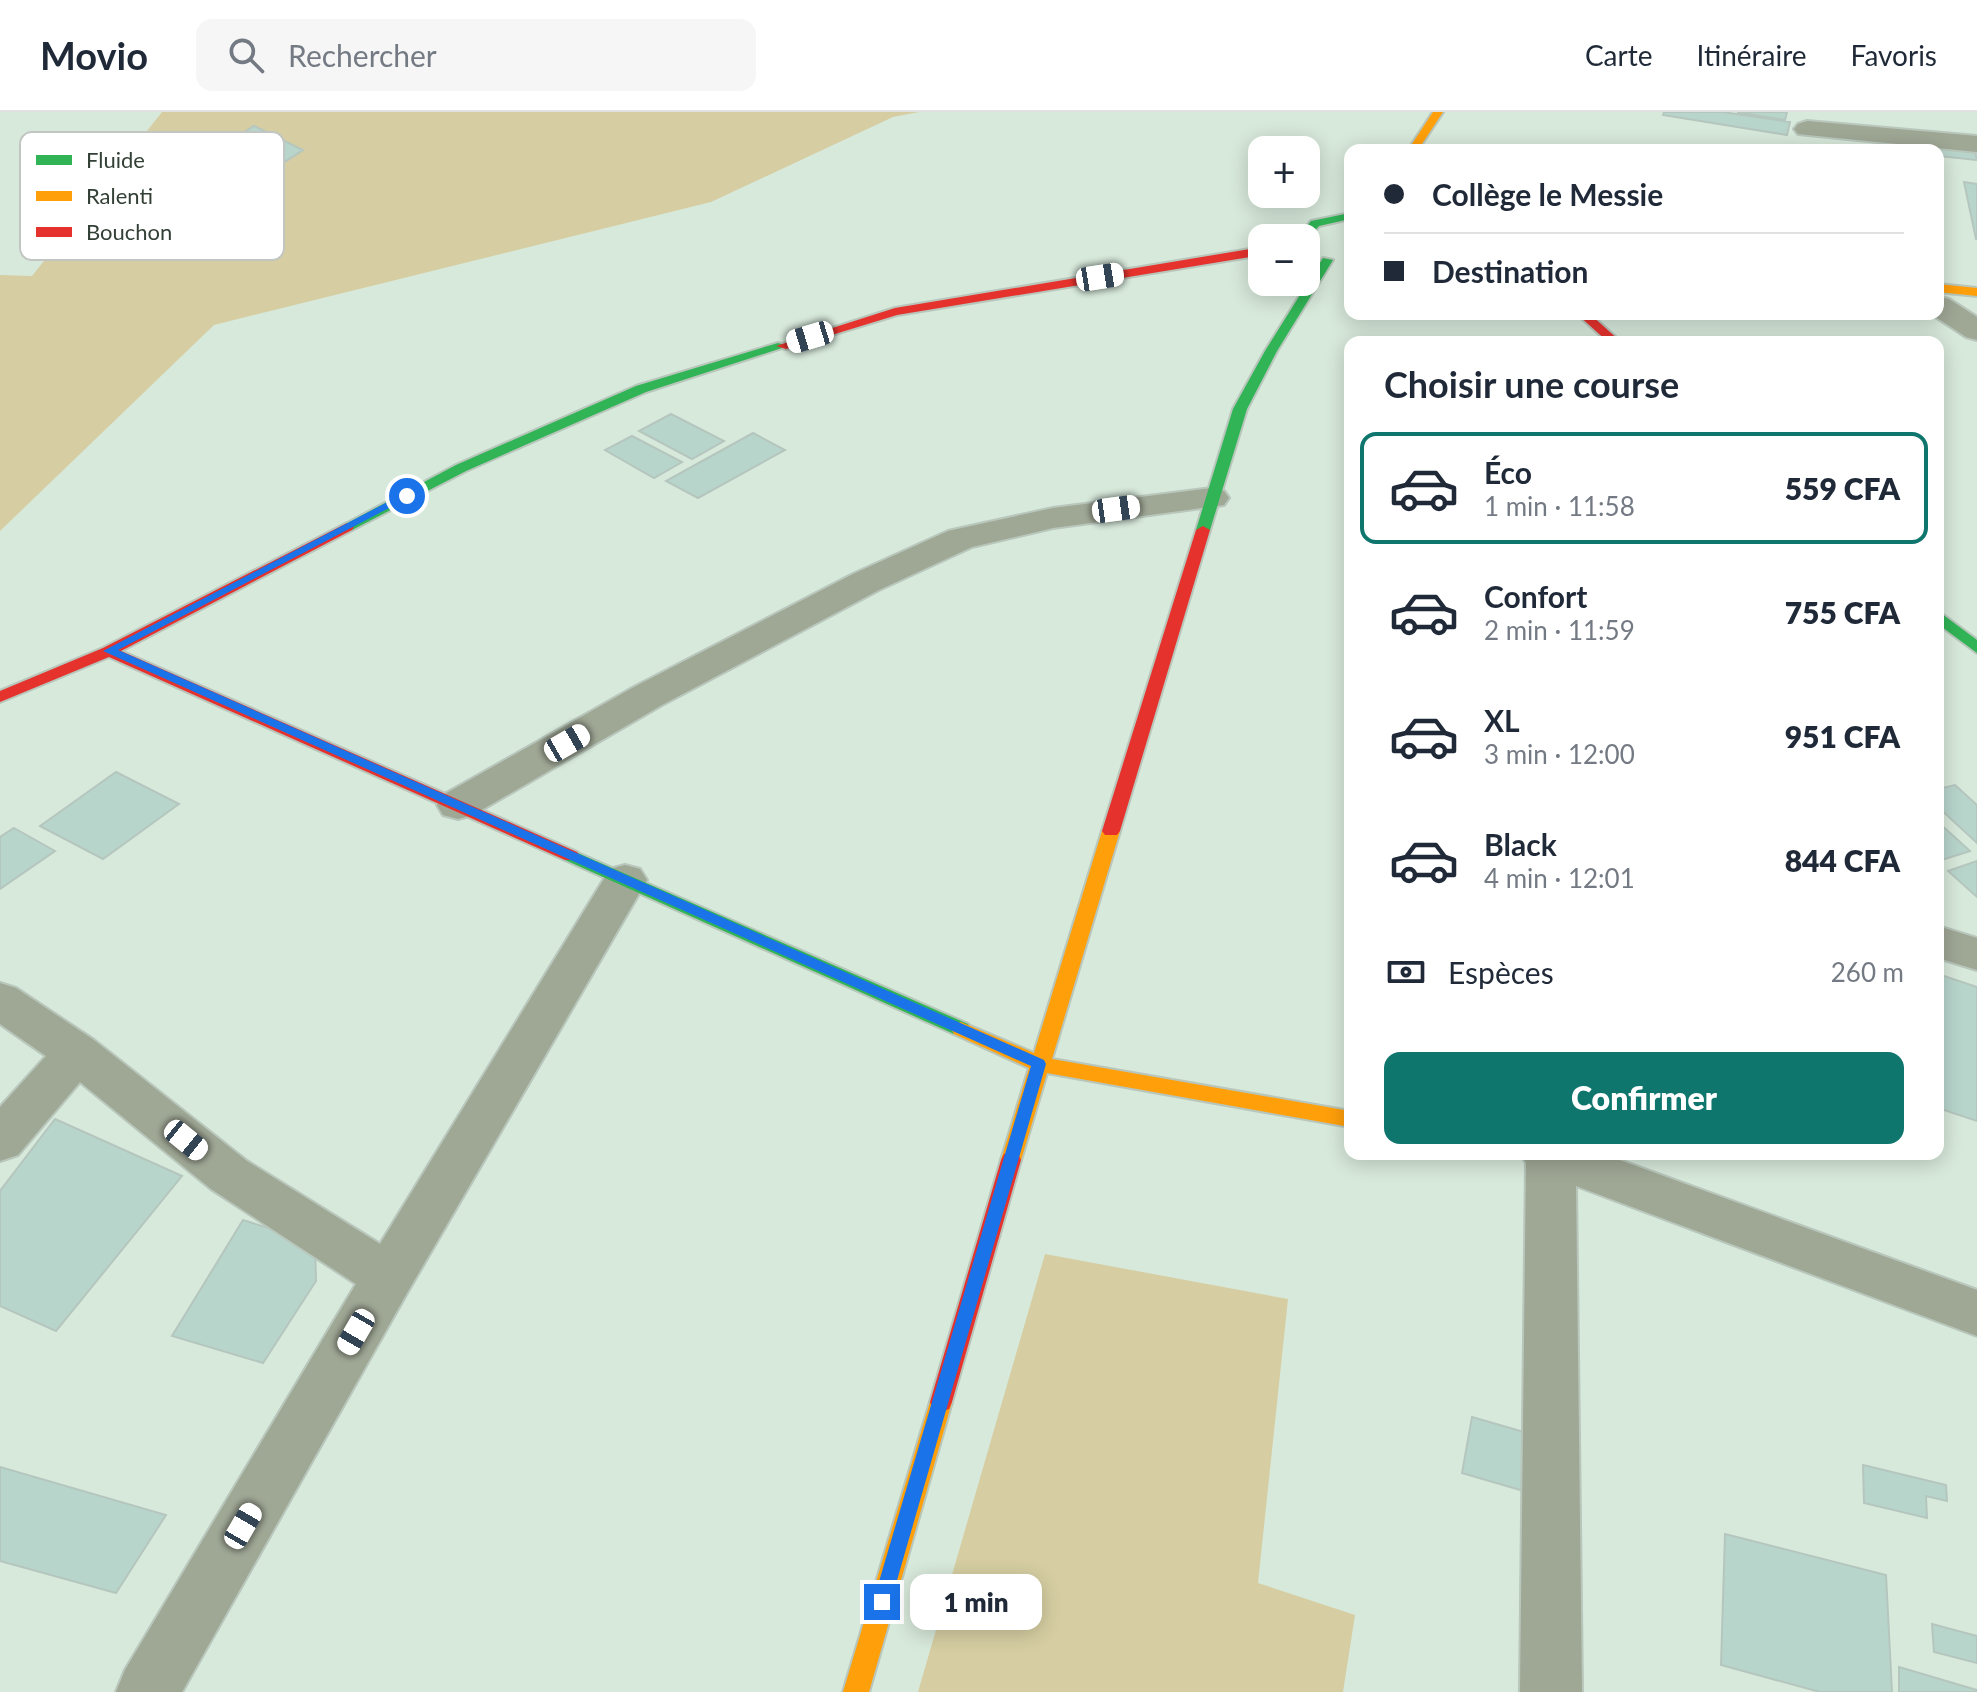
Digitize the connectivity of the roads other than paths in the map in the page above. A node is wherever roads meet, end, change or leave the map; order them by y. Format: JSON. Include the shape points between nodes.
{"nodes":[{"id":1,"x":1438,"y":112,"type":"edge"},
{"id":2,"x":1808,"y":130,"type":"edge"},
{"id":3,"x":1417,"y":144,"type":"edge"},
{"id":4,"x":1977,"y":144,"type":"edge"},
{"id":5,"x":1344,"y":217,"type":"edge"},
{"id":6,"x":1313,"y":224,"type":"edge"},
{"id":7,"x":1248,"y":253,"type":"edge"},
{"id":8,"x":1320,"y":254,"type":"edge"},
{"id":9,"x":1320,"y":284,"type":"edge"},
{"id":10,"x":1944,"y":289,"type":"edge"},
{"id":11,"x":1977,"y":292,"type":"edge"},
{"id":12,"x":1311,"y":296,"type":"edge"},
{"id":13,"x":1944,"y":309,"type":"edge"},
{"id":14,"x":1590,"y":320,"type":"edge"},
{"id":15,"x":1977,"y":331,"type":"edge"},
{"id":16,"x":1608,"y":336,"type":"edge"},
{"id":17,"x":1212,"y":498,"type":"junction"},
{"id":18,"x":1944,"y":621,"type":"edge"},
{"id":19,"x":1977,"y":648,"type":"edge"},
{"id":20,"x":109,"y":651,"type":"junction"},
{"id":21,"x":0,"y":697,"type":"edge"},
{"id":22,"x":458,"y":805,"type":"junction"},
{"id":23,"x":625,"y":880,"type":"junction"},
{"id":24,"x":1944,"y":944,"type":"edge"},
{"id":25,"x":1977,"y":954,"type":"edge"},
{"id":26,"x":0,"y":1000,"type":"edge"},
{"id":27,"x":77,"y":1053,"type":"junction"},
{"id":28,"x":1039,"y":1064,"type":"junction"},
{"id":29,"x":1344,"y":1118,"type":"edge"},
{"id":30,"x":0,"y":1141,"type":"edge"},
{"id":31,"x":1548,"y":1160,"type":"edge"},
{"id":32,"x":1564,"y":1160,"type":"edge"},
{"id":33,"x":388,"y":1277,"type":"junction"},
{"id":34,"x":1977,"y":1313,"type":"edge"},
{"id":35,"x":147,"y":1692,"type":"edge"},
{"id":36,"x":856,"y":1692,"type":"edge"},
{"id":37,"x":1551,"y":1692,"type":"edge"}],
"edges":[{"from":1,"to":3,"type":"street"},
{"from":2,"to":4,"type":"street"},
{"from":5,"to":6,"type":"street"},
{"from":7,"to":20,"type":"street","via":[[895,312],[641,389],[461,468]]},
{"from":8,"to":9,"type":"street","via":[[1336,262]]},
{"from":10,"to":11,"type":"street"},
{"from":12,"to":17,"type":"street","via":[[1271,351],[1240,409]]},
{"from":13,"to":15,"type":"street"},
{"from":14,"to":16,"type":"street"},
{"from":17,"to":22,"type":"street","via":[[1053,518],[961,539],[866,582],[662,689]]},
{"from":17,"to":28,"type":"street"},
{"from":18,"to":19,"type":"street"},
{"from":20,"to":21,"type":"street"},
{"from":20,"to":22,"type":"street"},
{"from":22,"to":23,"type":"street"},
{"from":23,"to":28,"type":"street"},
{"from":23,"to":33,"type":"street"},
{"from":24,"to":25,"type":"street"},
{"from":26,"to":27,"type":"street"},
{"from":27,"to":30,"type":"street"},
{"from":27,"to":33,"type":"street","via":[[229,1175]]},
{"from":28,"to":29,"type":"street"},
{"from":28,"to":36,"type":"street"},
{"from":31,"to":37,"type":"street"},
{"from":32,"to":34,"type":"street"},
{"from":33,"to":35,"type":"street"}]}
